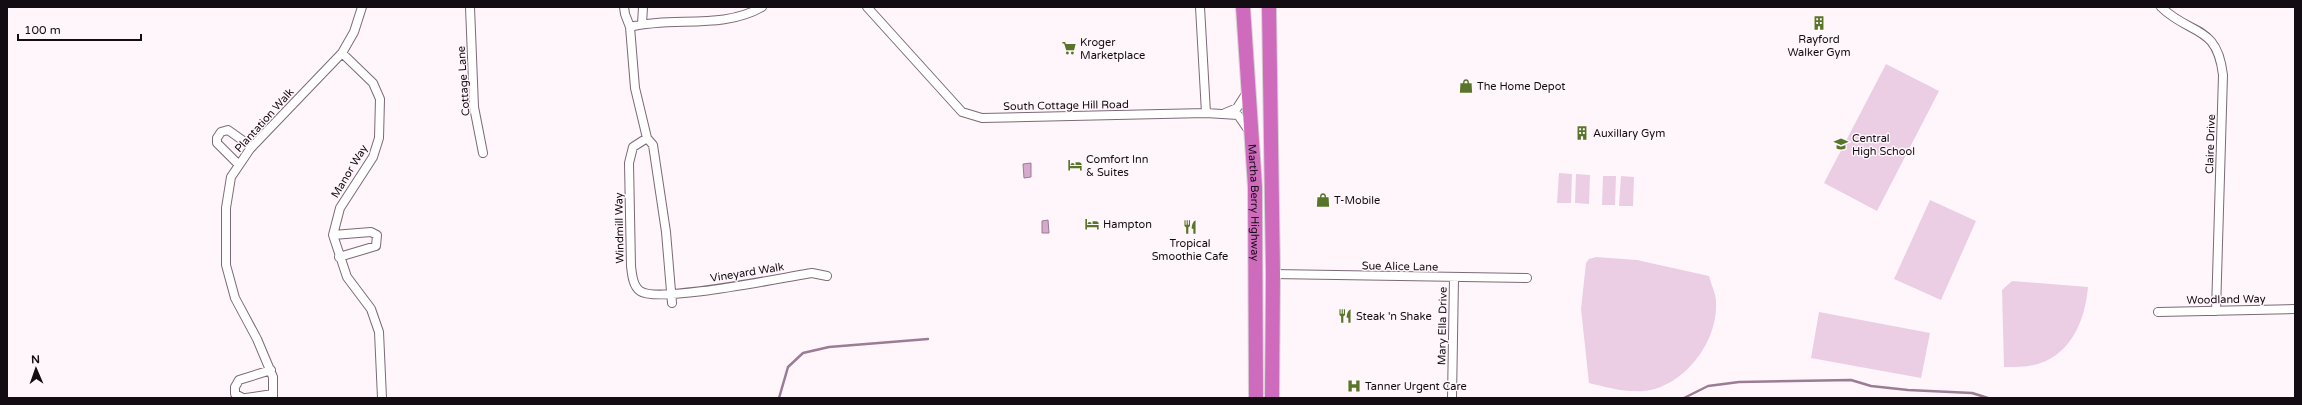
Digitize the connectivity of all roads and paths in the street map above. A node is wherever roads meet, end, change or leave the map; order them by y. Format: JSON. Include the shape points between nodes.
{"nodes":[{"id":1,"x":362,"y":7,"type":"edge"},
{"id":2,"x":470,"y":7,"type":"edge"},
{"id":3,"x":624,"y":7,"type":"edge"},
{"id":4,"x":642,"y":7,"type":"edge"},
{"id":5,"x":762,"y":7,"type":"edge"},
{"id":6,"x":867,"y":7,"type":"edge"},
{"id":7,"x":1200,"y":7,"type":"edge"},
{"id":8,"x":1243,"y":7,"type":"edge"},
{"id":9,"x":1270,"y":7,"type":"edge"},
{"id":10,"x":2161,"y":7,"type":"edge"},
{"id":11,"x":642,"y":24,"type":"junction"},
{"id":12,"x":630,"y":27,"type":"junction"},
{"id":13,"x":342,"y":53,"type":"junction"},
{"id":14,"x":1248,"y":89,"type":"junction"},
{"id":15,"x":1206,"y":113,"type":"junction"},
{"id":16,"x":1224,"y":113,"type":"junction"},
{"id":17,"x":1251,"y":136,"type":"junction"},
{"id":18,"x":647,"y":138,"type":"junction"},
{"id":19,"x":252,"y":147,"type":"junction"},
{"id":20,"x":483,"y":153,"type":"dead end"},
{"id":21,"x":239,"y":165,"type":"junction"},
{"id":22,"x":333,"y":235,"type":"junction"},
{"id":23,"x":339,"y":257,"type":"junction"},
{"id":24,"x":1257,"y":272,"type":"junction"},
{"id":25,"x":1273,"y":274,"type":"junction"},
{"id":26,"x":827,"y":276,"type":"dead end"},
{"id":27,"x":1454,"y":278,"type":"junction"},
{"id":28,"x":1527,"y":278,"type":"dead end"},
{"id":29,"x":672,"y":299,"type":"junction"},
{"id":30,"x":2295,"y":309,"type":"edge"},
{"id":31,"x":2216,"y":311,"type":"junction"},
{"id":32,"x":2158,"y":312,"type":"dead end"},
{"id":33,"x":271,"y":370,"type":"junction"},
{"id":34,"x":273,"y":396,"type":"edge"},
{"id":35,"x":242,"y":398,"type":"edge"},
{"id":36,"x":246,"y":398,"type":"edge"},
{"id":37,"x":382,"y":398,"type":"edge"},
{"id":38,"x":1256,"y":398,"type":"edge"},
{"id":39,"x":1272,"y":398,"type":"edge"},
{"id":40,"x":1452,"y":398,"type":"edge"}],
"edges":[{"from":1,"to":13,"type":"street","name":"Plantation Walk","via":[[354,32]]},
{"from":2,"to":20,"type":"street","name":"Cottage Lane","via":[[474,107]]},
{"from":3,"to":12,"type":"street"},
{"from":4,"to":11,"type":"street"},
{"from":5,"to":11,"type":"street","via":[[754,12],[707,22]]},
{"from":6,"to":15,"type":"street","name":"South Cottage Hill Road","via":[[962,112],[982,118]]},
{"from":7,"to":15,"type":"street"},
{"from":8,"to":14,"type":"highway","name":"Martha Berry Highway"},
{"from":9,"to":25,"type":"highway","name":"Martha Berry Highway"},
{"from":10,"to":31,"type":"street","name":"Claire Drive","via":[[2183,24],[2198,30],[2218,50],[2221,61],[2223,75]]},
{"from":11,"to":12,"type":"street"},
{"from":12,"to":18,"type":"street","via":[[635,88]]},
{"from":13,"to":19,"type":"street","name":"Plantation Walk"},
{"from":13,"to":22,"type":"street","name":"Manor Way","via":[[373,83],[380,99],[380,138],[373,157],[340,208]]},
{"from":14,"to":16,"type":"street","via":[[1237,108]]},
{"from":14,"to":17,"type":"highway","name":"Martha Berry Highway"},
{"from":15,"to":16,"type":"street","name":"South Cottage Hill Road"},
{"from":16,"to":17,"type":"street","via":[[1238,116]]},
{"from":17,"to":24,"type":"highway","name":"Martha Berry Highway"},
{"from":18,"to":29,"type":"street","via":[[653,145],[666,232]]},
{"from":18,"to":29,"type":"street","name":"Windmill Way","via":[[633,147],[629,163],[632,277],[640,291],[647,295]]},
{"from":19,"to":21,"type":"street","name":"Plantation Walk"},
{"from":19,"to":21,"type":"street","via":[[228,130],[221,132],[217,143]]},
{"from":21,"to":33,"type":"street","name":"Plantation Walk","via":[[231,177],[226,208],[226,265],[235,298]]},
{"from":22,"to":23,"type":"street","name":"Manor Way"},
{"from":22,"to":23,"type":"street","via":[[371,232],[377,235],[376,246]]},
{"from":23,"to":37,"type":"street","name":"Manor Way","via":[[347,278],[371,309],[379,332]]},
{"from":24,"to":25,"type":"highway"},
{"from":24,"to":38,"type":"highway","name":"Martha Berry Highway"},
{"from":25,"to":27,"type":"street","name":"Sue Alice Lane"},
{"from":25,"to":39,"type":"highway","name":"Martha Berry Highway"},
{"from":26,"to":29,"type":"street","name":"Vineyard Walk","via":[[812,273]]},
{"from":27,"to":28,"type":"street","name":"Sue Alice Lane"},
{"from":27,"to":40,"type":"street","name":"Mary Ella Drive"},
{"from":30,"to":31,"type":"street","name":"Woodland Way"},
{"from":31,"to":32,"type":"street","name":"Woodland Way"},
{"from":33,"to":34,"type":"street","name":"Plantation Walk"},
{"from":33,"to":35,"type":"street","via":[[239,380],[234,387],[236,394]]},
{"from":34,"to":36,"type":"street"}]}
